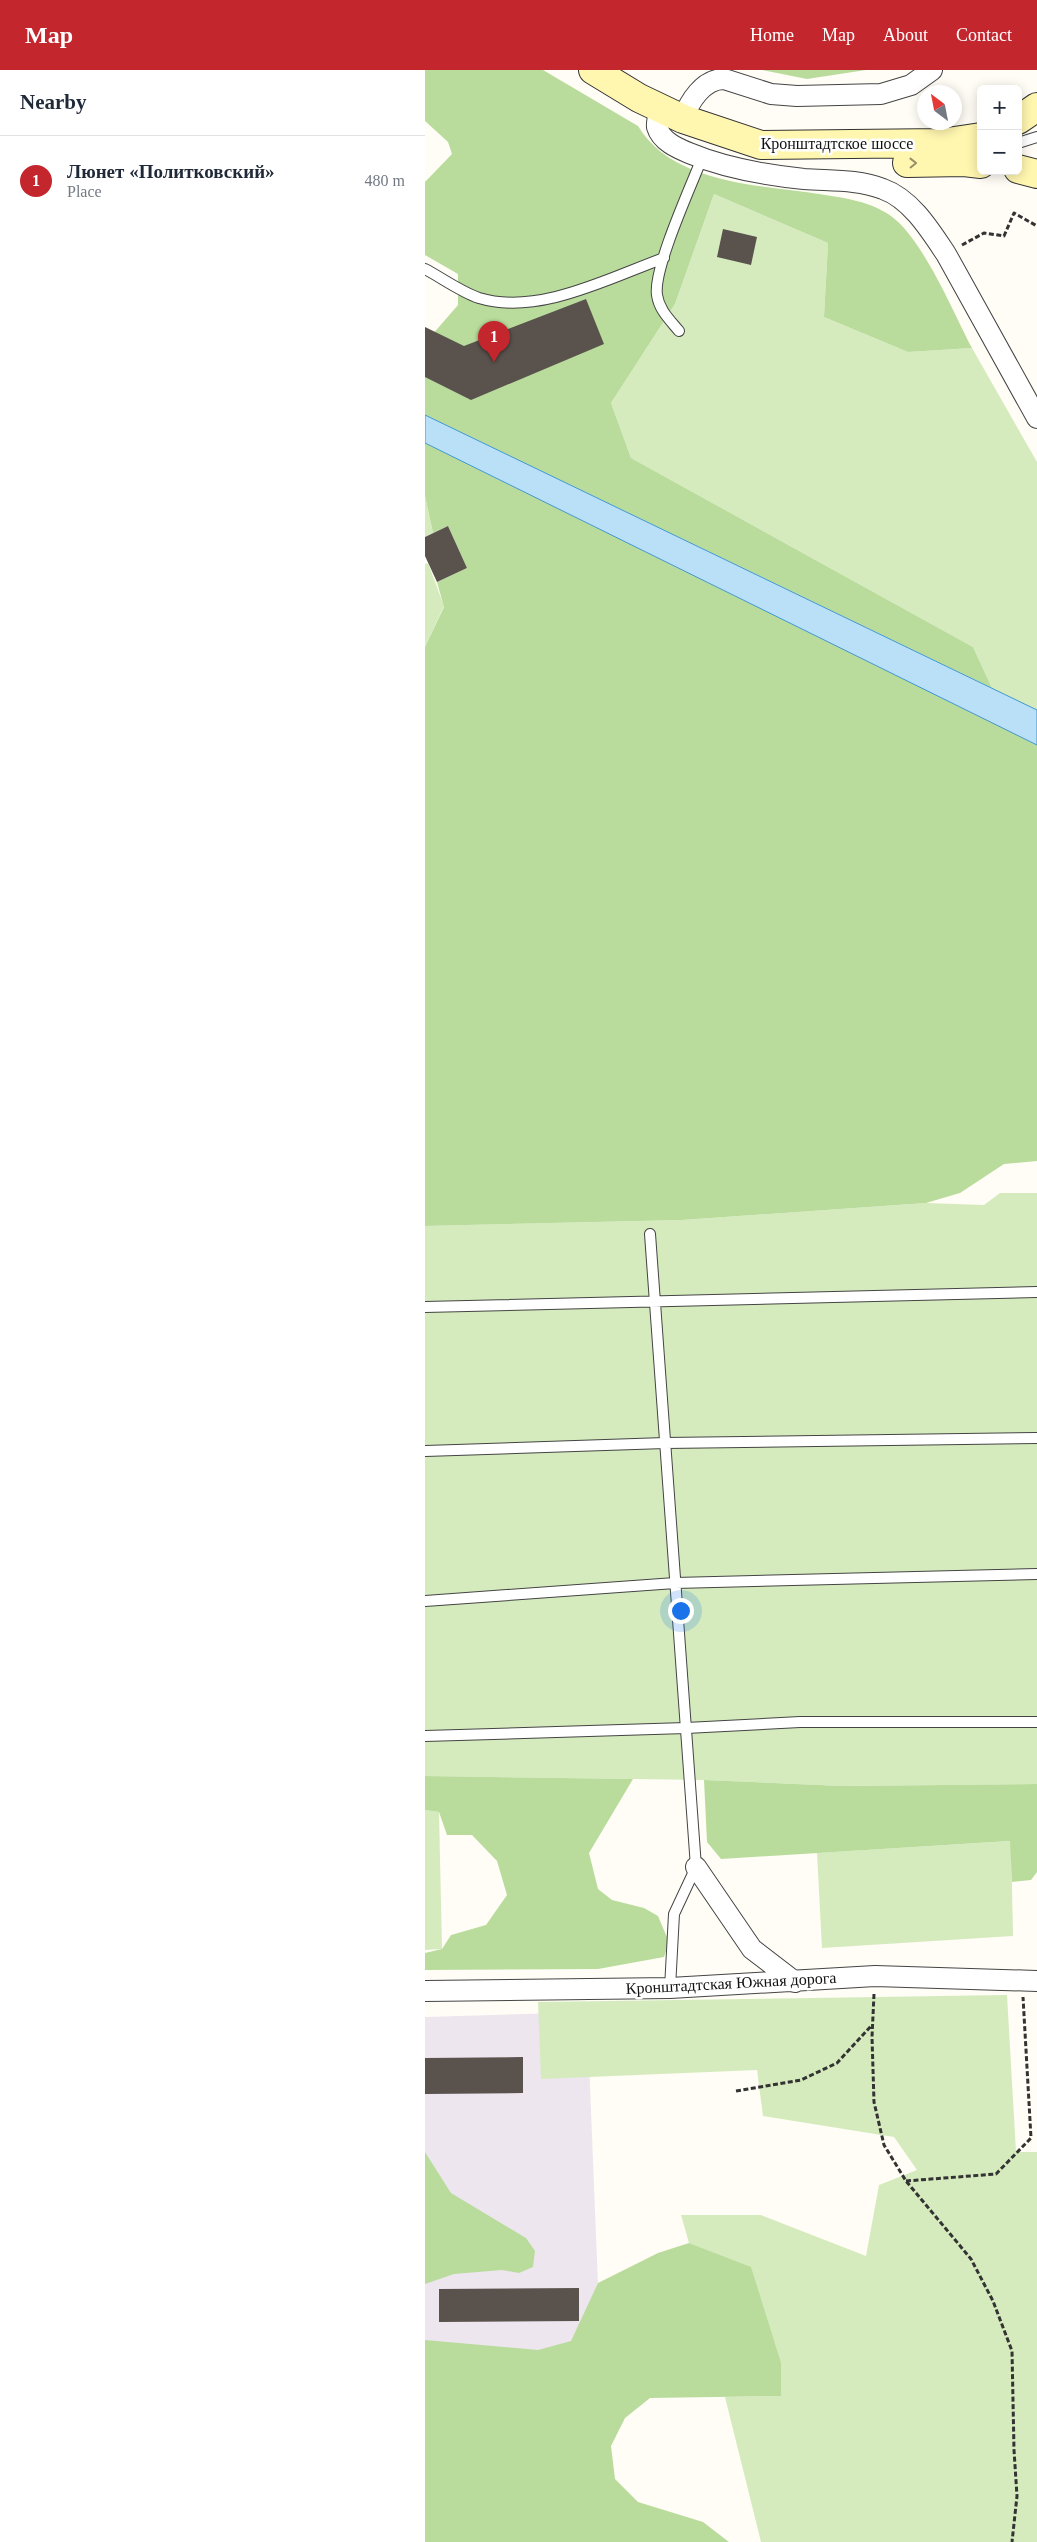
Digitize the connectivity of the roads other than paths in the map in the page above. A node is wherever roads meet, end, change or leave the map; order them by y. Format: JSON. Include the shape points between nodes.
{"nodes":[{"id":1,"x":593,"y":70,"type":"edge"},
{"id":2,"x":932,"y":70,"type":"edge"},
{"id":3,"x":1037,"y":107,"type":"edge"},
{"id":4,"x":672,"y":114,"type":"junction"},
{"id":5,"x":1022,"y":117,"type":"edge"},
{"id":6,"x":1037,"y":119,"type":"edge"},
{"id":7,"x":1022,"y":124,"type":"edge"},
{"id":8,"x":1037,"y":137,"type":"edge"},
{"id":9,"x":1022,"y":142,"type":"edge"},
{"id":10,"x":977,"y":153,"type":"edge"},
{"id":11,"x":1037,"y":157,"type":"edge"},
{"id":12,"x":702,"y":158,"type":"junction"},
{"id":13,"x":1022,"y":158,"type":"edge"},
{"id":14,"x":1022,"y":170,"type":"edge"},
{"id":15,"x":1037,"y":174,"type":"edge"},
{"id":16,"x":664,"y":258,"type":"junction"},
{"id":17,"x":425,"y":269,"type":"edge"},
{"id":18,"x":679,"y":330,"type":"dead end"},
{"id":19,"x":1037,"y":418,"type":"edge"},
{"id":20,"x":650,"y":1234,"type":"dead end"},
{"id":21,"x":1037,"y":1292,"type":"edge"},
{"id":22,"x":655,"y":1302,"type":"junction"},
{"id":23,"x":425,"y":1307,"type":"edge"},
{"id":24,"x":1037,"y":1438,"type":"edge"},
{"id":25,"x":665,"y":1443,"type":"junction"},
{"id":26,"x":425,"y":1451,"type":"edge"},
{"id":27,"x":1037,"y":1574,"type":"edge"},
{"id":28,"x":675,"y":1583,"type":"junction"},
{"id":29,"x":425,"y":1600,"type":"edge"},
{"id":30,"x":1037,"y":1722,"type":"edge"},
{"id":31,"x":686,"y":1728,"type":"junction"},
{"id":32,"x":425,"y":1736,"type":"edge"},
{"id":33,"x":696,"y":1868,"type":"junction"},
{"id":34,"x":1030,"y":1981,"type":"edge"},
{"id":35,"x":795,"y":1982,"type":"junction"},
{"id":36,"x":670,"y":1988,"type":"junction"},
{"id":37,"x":425,"y":1990,"type":"edge"}],
"edges":[{"from":1,"to":4,"type":"street","name":"Кронштадтское шоссе"},
{"from":2,"to":4,"type":"street","via":[[911,85],[881,94],[771,94],[716,79]]},
{"from":3,"to":5,"type":"street"},
{"from":4,"to":10,"type":"street","name":"Кронштадтское шоссе","via":[[761,145],[848,164]]},
{"from":4,"to":12,"type":"street","via":[[657,126],[662,137],[675,147]]},
{"from":6,"to":7,"type":"street"},
{"from":8,"to":9,"type":"lane"},
{"from":11,"to":13,"type":"street"},
{"from":12,"to":16,"type":"lane"},
{"from":12,"to":19,"type":"street","via":[[759,173],[858,181],[885,189],[912,208],[946,254]]},
{"from":14,"to":15,"type":"street"},
{"from":16,"to":17,"type":"lane","via":[[556,298],[509,304],[478,297]]},
{"from":16,"to":18,"type":"lane","via":[[657,294],[662,310]]},
{"from":20,"to":22,"type":"lane"},
{"from":21,"to":22,"type":"lane"},
{"from":22,"to":23,"type":"lane"},
{"from":22,"to":25,"type":"lane"},
{"from":24,"to":25,"type":"lane"},
{"from":25,"to":26,"type":"lane"},
{"from":25,"to":28,"type":"lane"},
{"from":27,"to":28,"type":"lane"},
{"from":28,"to":29,"type":"lane"},
{"from":28,"to":31,"type":"lane"},
{"from":30,"to":31,"type":"lane","via":[[800,1722]]},
{"from":31,"to":32,"type":"lane"},
{"from":31,"to":33,"type":"lane"},
{"from":33,"to":35,"type":"street","via":[[752,1949]]},
{"from":33,"to":36,"type":"lane","via":[[674,1914]]},
{"from":34,"to":35,"type":"street","name":"Кронштадтская Южная дорога","via":[[875,1976]]},
{"from":35,"to":36,"type":"street","name":"Кронштадтская Южная дорога"},
{"from":36,"to":37,"type":"street","name":"Кронштадтская Южная дорога"}]}
